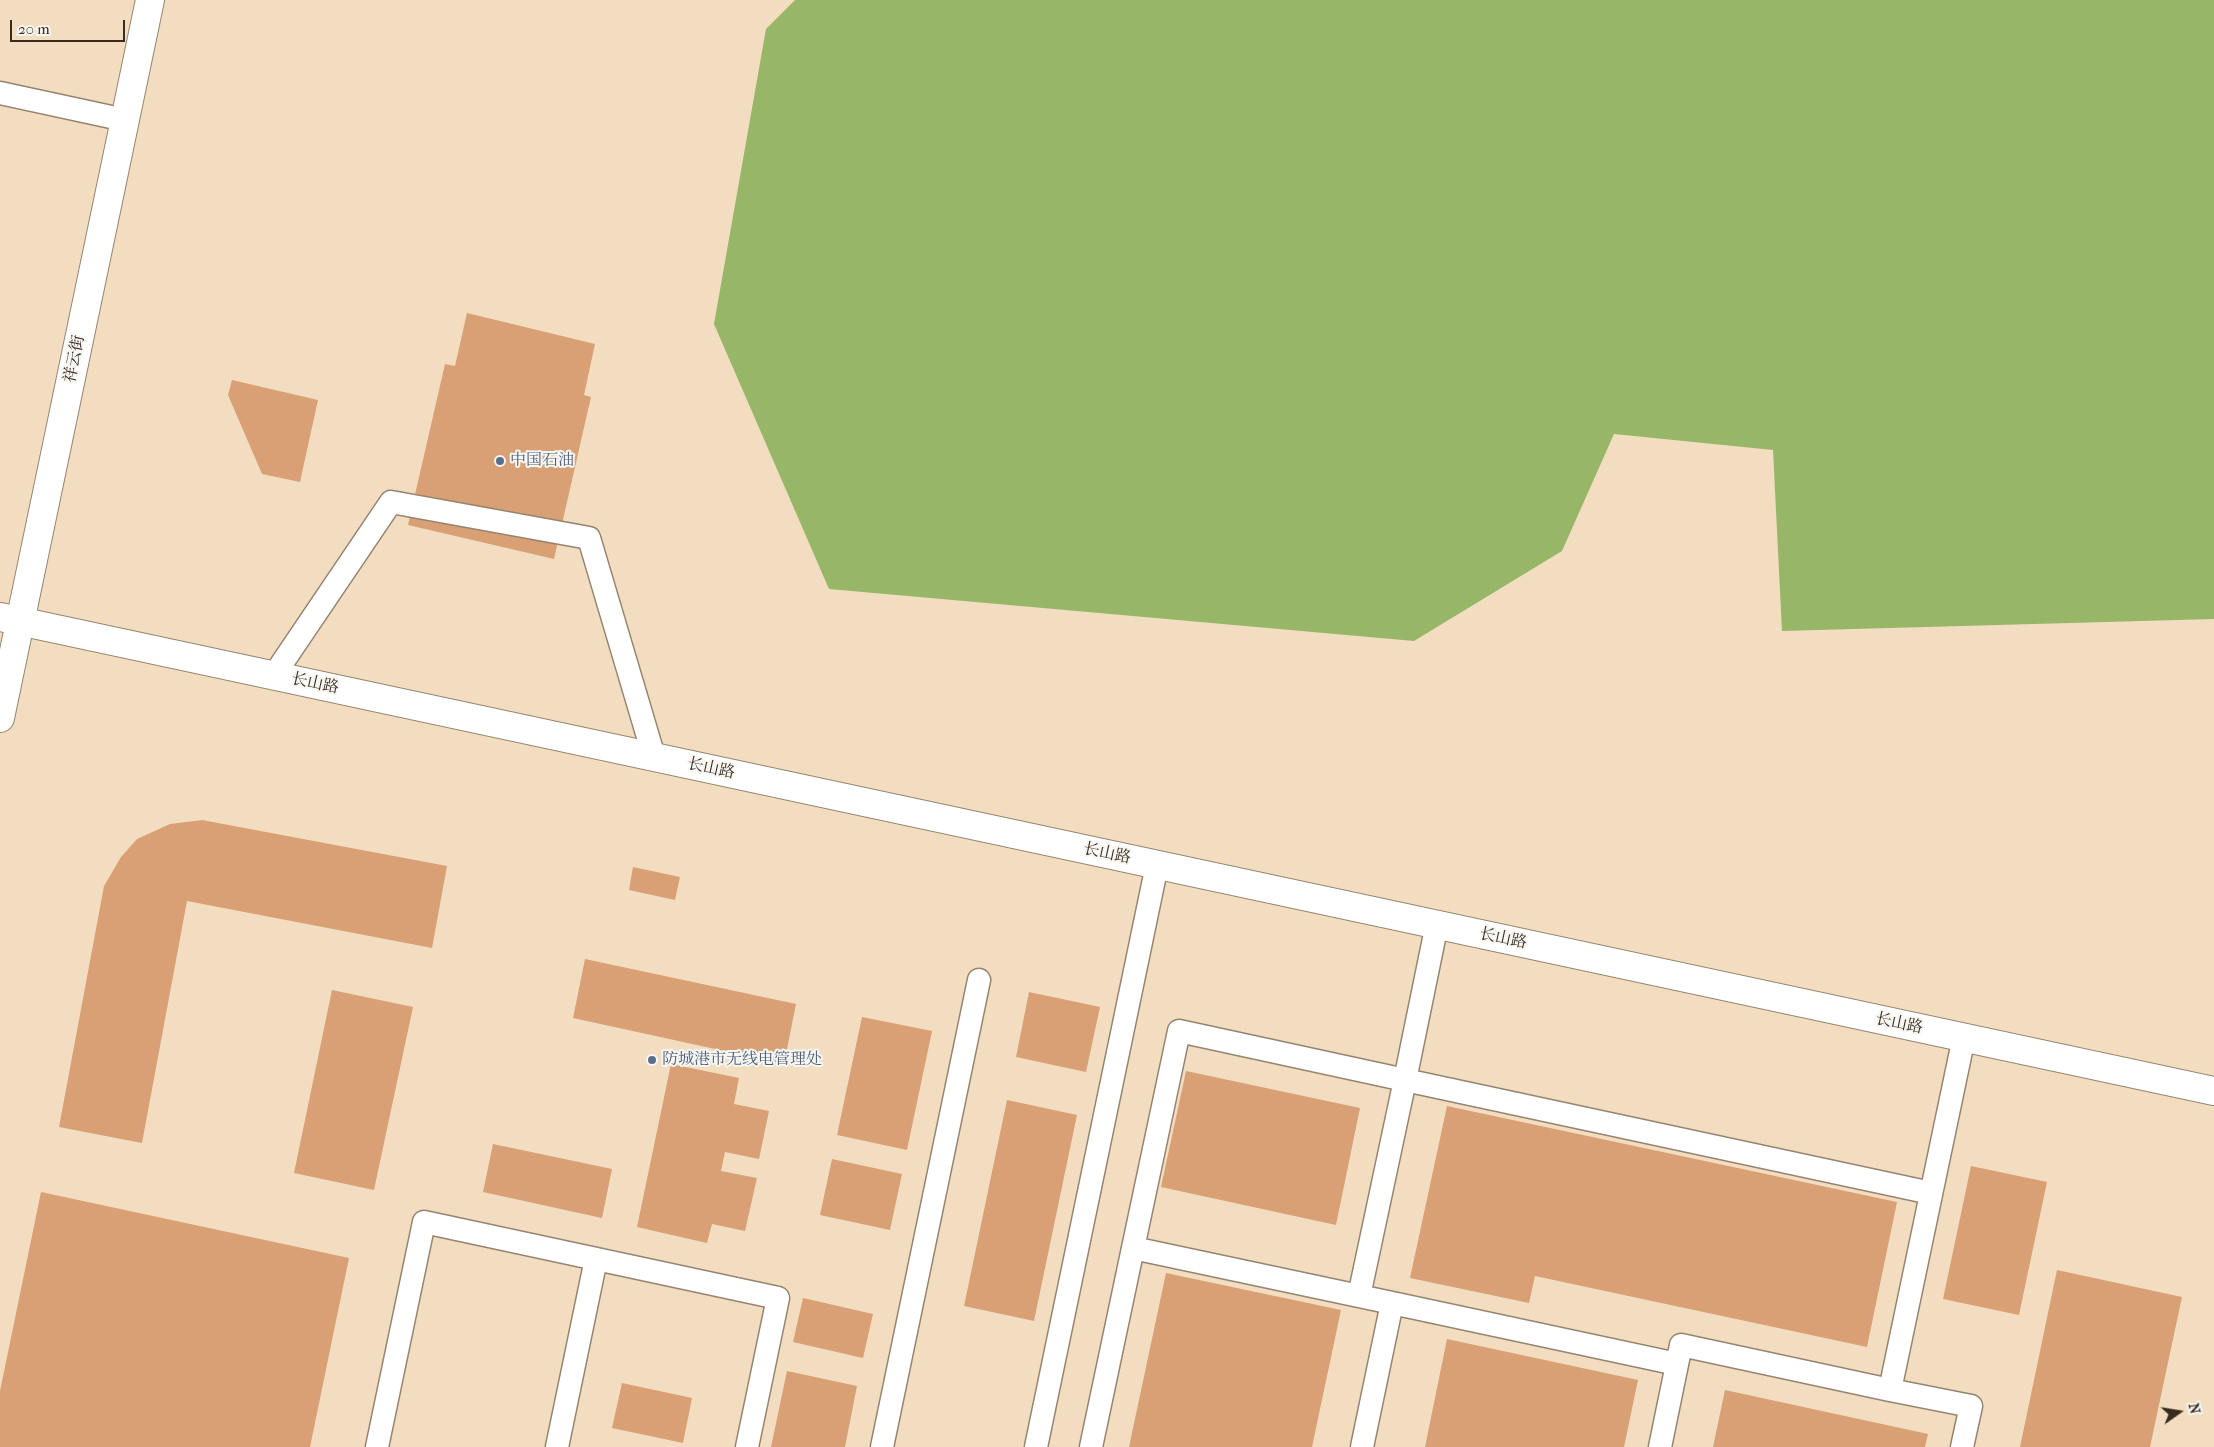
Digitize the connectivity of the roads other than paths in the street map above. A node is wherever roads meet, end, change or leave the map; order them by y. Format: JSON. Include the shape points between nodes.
{"nodes":[{"id":1,"x":150,"y":0,"type":"edge"},
{"id":2,"x":0,"y":93,"type":"edge"},
{"id":3,"x":125,"y":120,"type":"junction"},
{"id":4,"x":10,"y":619,"type":"edge"},
{"id":5,"x":274,"y":675,"type":"junction"},
{"id":6,"x":0,"y":718,"type":"edge"},
{"id":7,"x":654,"y":757,"type":"junction"},
{"id":8,"x":1157,"y":865,"type":"junction"},
{"id":9,"x":1437,"y":924,"type":"junction"},
{"id":10,"x":979,"y":980,"type":"dead end"},
{"id":11,"x":1964,"y":1037,"type":"junction"},
{"id":12,"x":1405,"y":1080,"type":"junction"},
{"id":13,"x":2214,"y":1091,"type":"edge"},
{"id":14,"x":1931,"y":1193,"type":"junction"},
{"id":15,"x":1133,"y":1248,"type":"junction"},
{"id":16,"x":596,"y":1258,"type":"junction"},
{"id":17,"x":1359,"y":1296,"type":"junction"},
{"id":18,"x":1392,"y":1303,"type":"junction"},
{"id":19,"x":1677,"y":1364,"type":"junction"},
{"id":20,"x":1890,"y":1390,"type":"junction"},
{"id":21,"x":377,"y":1447,"type":"edge"},
{"id":22,"x":557,"y":1447,"type":"edge"},
{"id":23,"x":747,"y":1447,"type":"edge"},
{"id":24,"x":882,"y":1447,"type":"edge"},
{"id":25,"x":1036,"y":1447,"type":"edge"},
{"id":26,"x":1091,"y":1447,"type":"edge"},
{"id":27,"x":1362,"y":1447,"type":"edge"},
{"id":28,"x":1660,"y":1447,"type":"edge"},
{"id":29,"x":1962,"y":1447,"type":"edge"}],
"edges":[{"from":1,"to":3,"type":"street","name":"祥云街"},
{"from":2,"to":3,"type":"lane"},
{"from":3,"to":4,"type":"street","name":"祥云街"},
{"from":4,"to":5,"type":"street","name":"长山路"},
{"from":4,"to":6,"type":"street","name":"祥云街"},
{"from":5,"to":7,"type":"street","name":"长山路"},
{"from":5,"to":7,"type":"lane","via":[[391,502],[589,538]]},
{"from":7,"to":8,"type":"street","name":"长山路"},
{"from":8,"to":9,"type":"street","name":"长山路"},
{"from":8,"to":25,"type":"lane"},
{"from":9,"to":11,"type":"street","name":"长山路"},
{"from":9,"to":12,"type":"lane"},
{"from":10,"to":24,"type":"lane"},
{"from":11,"to":13,"type":"street","name":"长山路"},
{"from":11,"to":14,"type":"lane"},
{"from":12,"to":14,"type":"lane"},
{"from":12,"to":15,"type":"lane","via":[[1179,1031]]},
{"from":12,"to":17,"type":"lane"},
{"from":14,"to":20,"type":"lane"},
{"from":15,"to":17,"type":"lane"},
{"from":15,"to":26,"type":"lane"},
{"from":16,"to":21,"type":"lane","via":[[424,1222]]},
{"from":16,"to":22,"type":"lane"},
{"from":16,"to":23,"type":"lane","via":[[778,1298]]},
{"from":17,"to":18,"type":"lane"},
{"from":18,"to":19,"type":"lane"},
{"from":18,"to":27,"type":"lane"},
{"from":19,"to":20,"type":"lane","via":[[1682,1345]]},
{"from":19,"to":28,"type":"lane"},
{"from":20,"to":29,"type":"lane","via":[[1971,1406]]}]}
